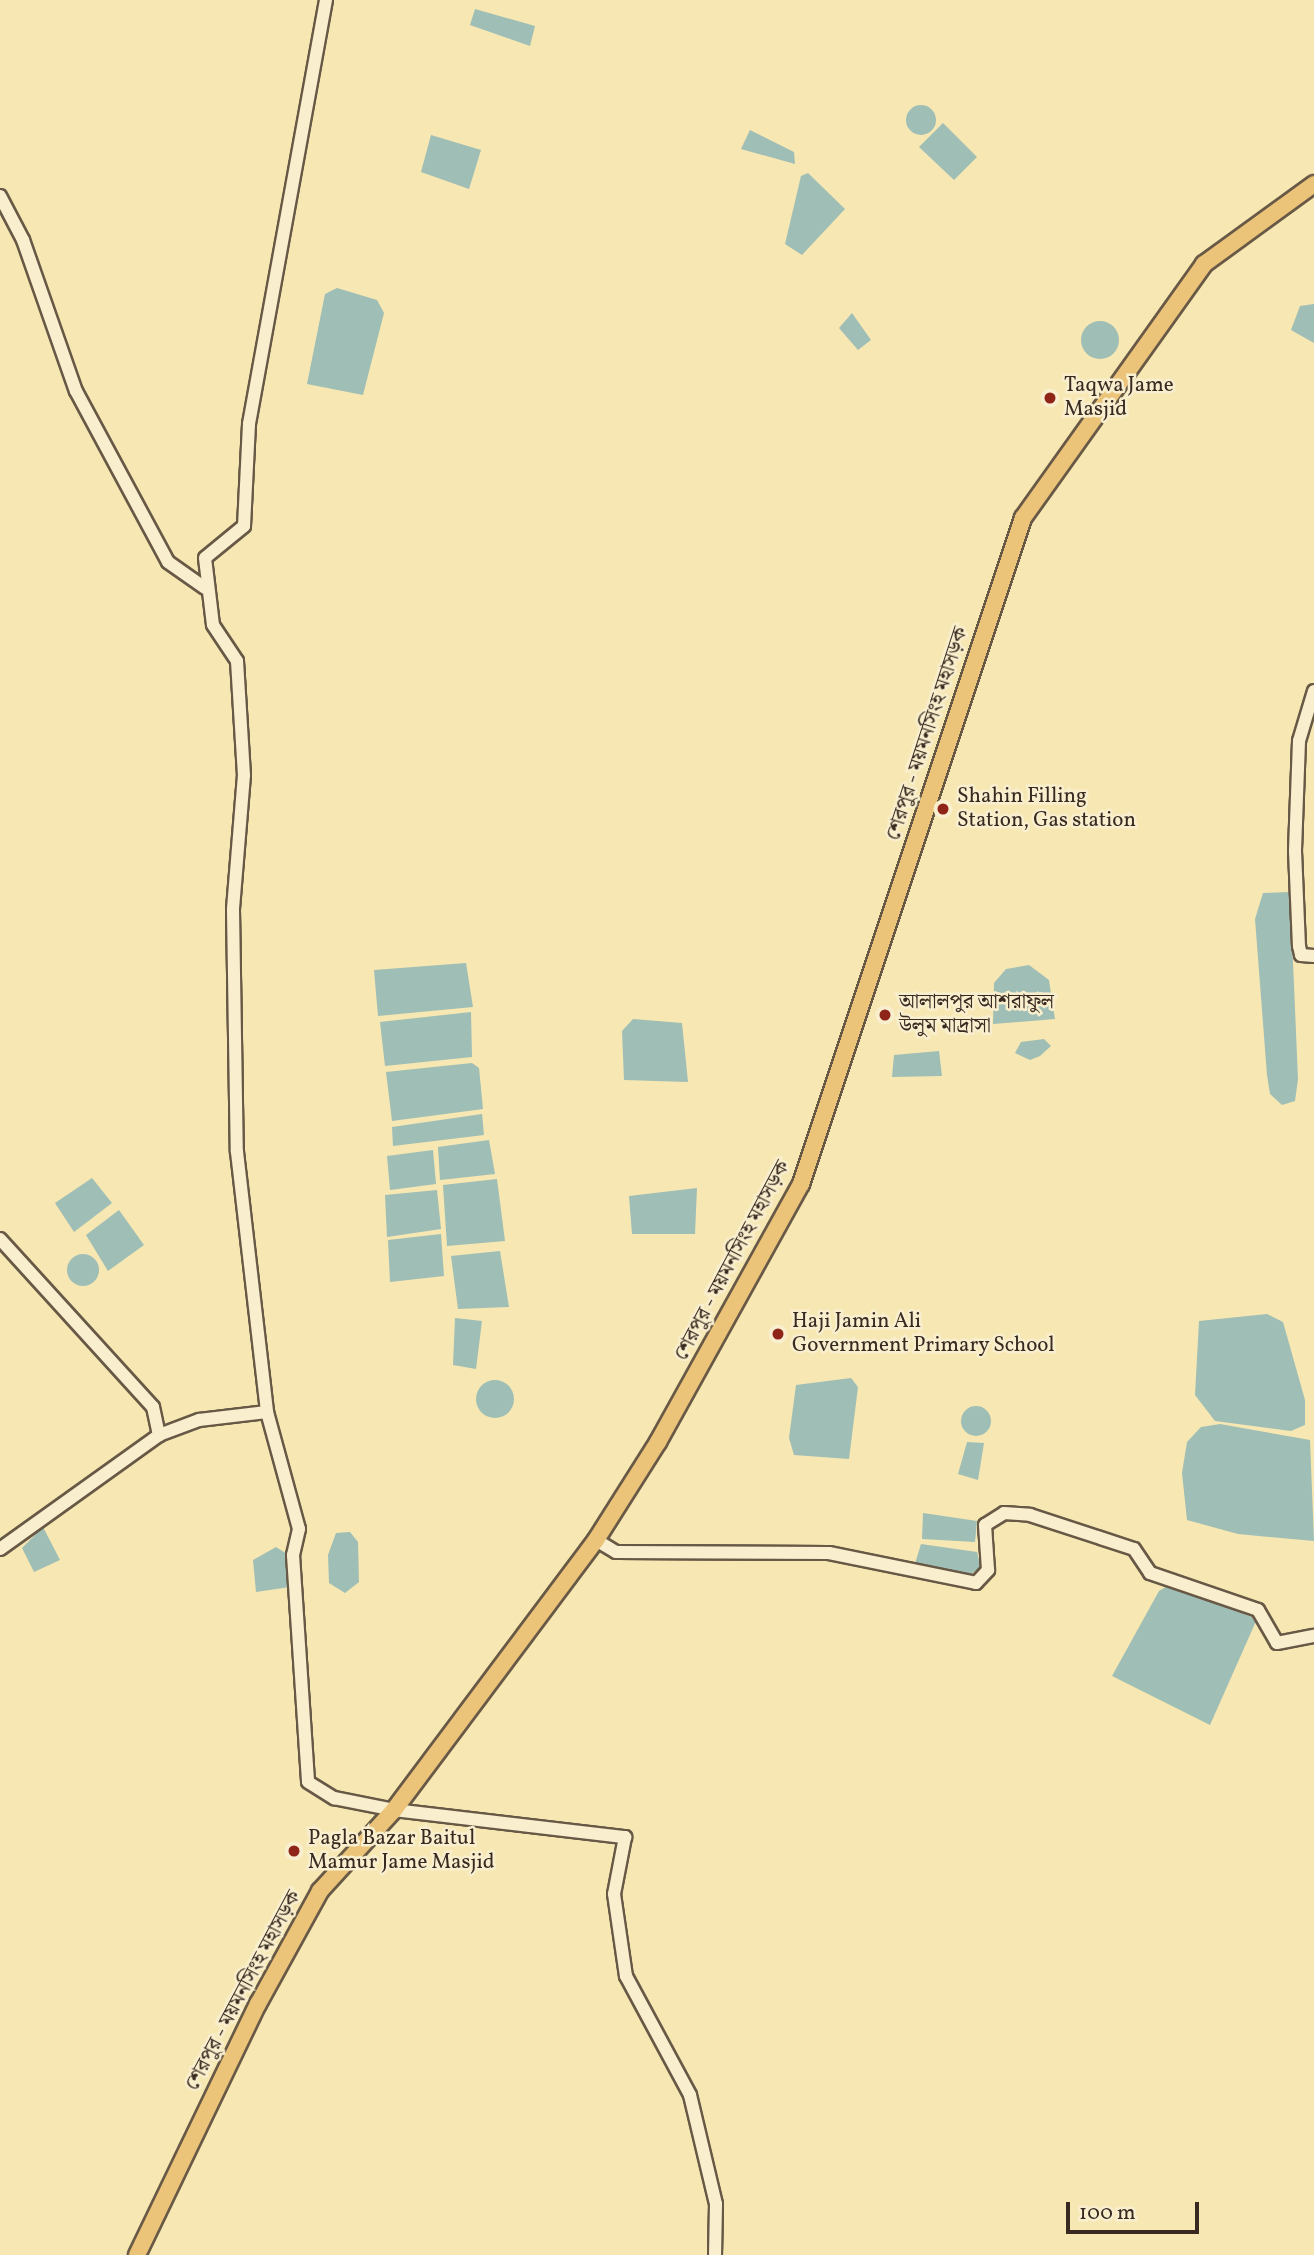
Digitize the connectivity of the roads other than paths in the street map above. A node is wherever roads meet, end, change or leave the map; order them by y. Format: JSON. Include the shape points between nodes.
{"nodes":[{"id":1,"x":326,"y":0,"type":"edge"},
{"id":2,"x":1314,"y":184,"type":"edge"},
{"id":3,"x":0,"y":196,"type":"edge"},
{"id":4,"x":205,"y":588,"type":"junction"},
{"id":5,"x":1314,"y":691,"type":"edge"},
{"id":6,"x":1314,"y":956,"type":"edge"},
{"id":7,"x":0,"y":1239,"type":"edge"},
{"id":8,"x":267,"y":1412,"type":"junction"},
{"id":9,"x":159,"y":1435,"type":"junction"},
{"id":10,"x":596,"y":1540,"type":"junction"},
{"id":11,"x":0,"y":1549,"type":"edge"},
{"id":12,"x":1314,"y":1636,"type":"edge"},
{"id":13,"x":394,"y":1810,"type":"junction"},
{"id":14,"x":137,"y":2255,"type":"edge"},
{"id":15,"x":715,"y":2255,"type":"edge"}],
"edges":[{"from":1,"to":4,"type":"street","via":[[249,424],[244,526],[205,558]]},
{"from":2,"to":10,"type":"main road","name":"শেরপুর - ময়মনসিংহ মহাসড়ক","via":[[1204,264],[1023,518],[801,1184],[658,1442]]},
{"from":3,"to":4,"type":"street","via":[[23,240],[76,391],[168,562]]},
{"from":4,"to":8,"type":"street","via":[[213,625],[237,662],[244,775],[233,910],[237,1152]]},
{"from":5,"to":6,"type":"street","via":[[1299,741],[1295,851],[1299,946],[1301,955]]},
{"from":7,"to":9,"type":"street","via":[[153,1407]]},
{"from":8,"to":9,"type":"street","via":[[199,1420]]},
{"from":8,"to":13,"type":"street","via":[[299,1529],[293,1556],[308,1782],[334,1798]]},
{"from":9,"to":11,"type":"street"},
{"from":10,"to":12,"type":"street","via":[[616,1552],[829,1553],[976,1583],[988,1570],[985,1525],[1004,1513],[1030,1515],[1134,1549],[1150,1573],[1258,1610],[1277,1643]]},
{"from":10,"to":13,"type":"main road","name":"শেরপুর - ময়মনসিংহ মহাসড়ক"},
{"from":13,"to":14,"type":"main road","name":"শেরপুর - ময়মনসিংহ মহাসড়ক","via":[[320,1891],[239,2040]]},
{"from":13,"to":15,"type":"street","via":[[625,1837],[614,1894],[626,1976],[690,2095],[716,2204]]}]}
